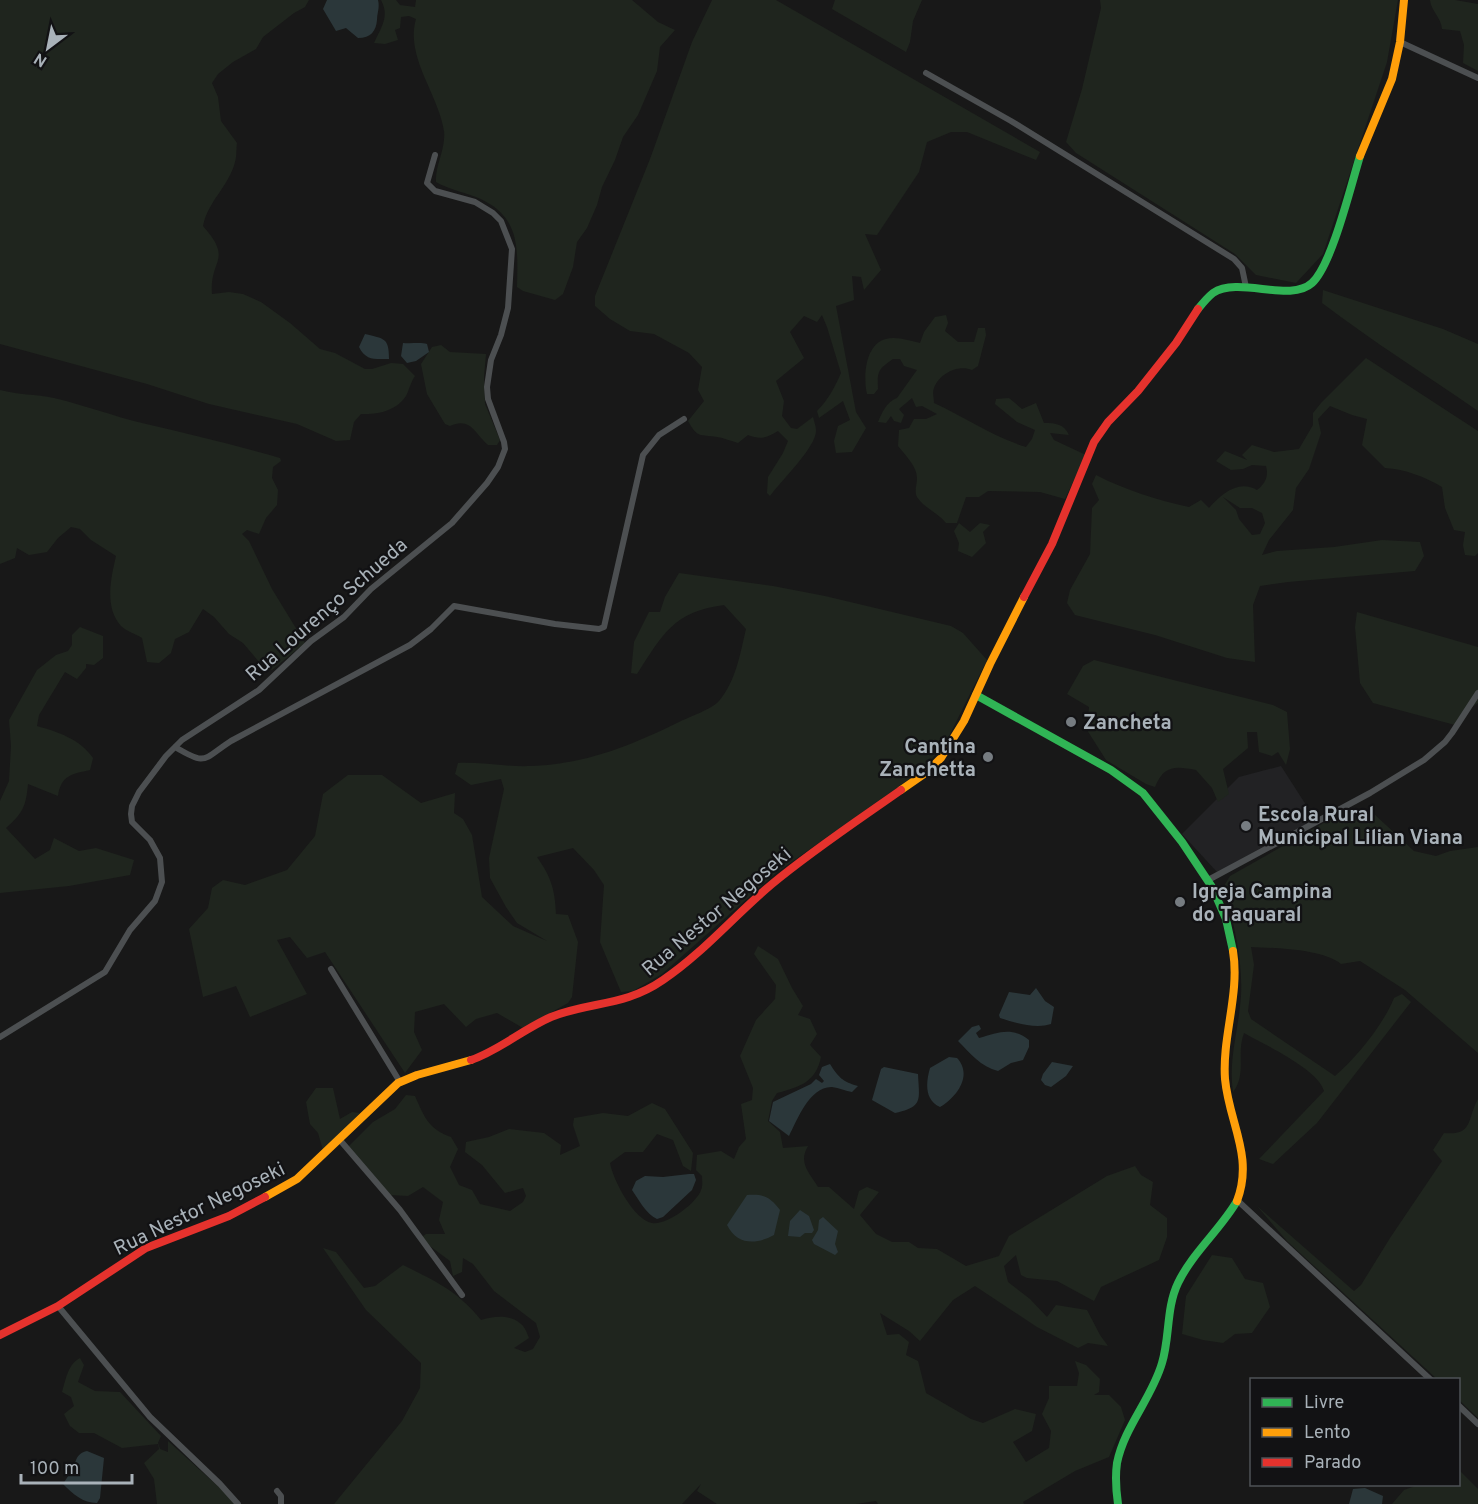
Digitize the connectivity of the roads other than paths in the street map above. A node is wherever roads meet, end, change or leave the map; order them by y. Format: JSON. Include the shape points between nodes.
{"nodes":[{"id":1,"x":1404,"y":0,"type":"edge"},
{"id":2,"x":1400,"y":42,"type":"junction"},
{"id":3,"x":926,"y":73,"type":"dead end"},
{"id":4,"x":1478,"y":78,"type":"edge"},
{"id":5,"x":435,"y":155,"type":"dead end"},
{"id":6,"x":1246,"y":287,"type":"junction"},
{"id":7,"x":684,"y":419,"type":"dead end"},
{"id":8,"x":1478,"y":693,"type":"edge"},
{"id":9,"x":976,"y":695,"type":"junction"},
{"id":10,"x":175,"y":747,"type":"junction"},
{"id":11,"x":1210,"y":879,"type":"junction"},
{"id":12,"x":331,"y":969,"type":"dead end"},
{"id":13,"x":0,"y":1037,"type":"edge"},
{"id":14,"x":400,"y":1082,"type":"junction"},
{"id":15,"x":339,"y":1139,"type":"junction"},
{"id":16,"x":1237,"y":1200,"type":"junction"},
{"id":17,"x":462,"y":1295,"type":"dead end"},
{"id":18,"x":58,"y":1306,"type":"junction"},
{"id":19,"x":0,"y":1335,"type":"edge"},
{"id":20,"x":1429,"y":1378,"type":"edge"},
{"id":21,"x":1460,"y":1407,"type":"edge"},
{"id":22,"x":1478,"y":1424,"type":"edge"},
{"id":23,"x":277,"y":1491,"type":"dead end"},
{"id":24,"x":238,"y":1504,"type":"edge"},
{"id":25,"x":281,"y":1504,"type":"edge"},
{"id":26,"x":1118,"y":1504,"type":"edge"}],
"edges":[{"from":1,"to":2,"type":"street","name":"Rua Nestor Negoseki"},
{"from":2,"to":4,"type":"street"},
{"from":2,"to":6,"type":"street","name":"Rua Nestor Negoseki","via":[[1392,79],[1357,167],[1331,250],[1317,278],[1309,286],[1287,291]]},
{"from":3,"to":6,"type":"street","via":[[1234,259],[1242,268]]},
{"from":5,"to":10,"type":"street","name":"Rua Lourenço Schueda","via":[[426,183],[493,213],[501,221],[512,249],[508,308],[488,371],[487,387],[504,442],[502,458],[487,483],[452,524],[371,589],[259,690]]},
{"from":6,"to":9,"type":"street","name":"Rua Nestor Negoseki","via":[[1213,293],[1145,382],[1100,432],[1052,544]]},
{"from":7,"to":10,"type":"street","via":[[659,435],[643,455],[604,627],[599,630],[555,624],[454,606],[410,645],[231,741],[207,758],[196,759]]},
{"from":8,"to":11,"type":"street","via":[[1445,742],[1424,759],[1370,793]]},
{"from":9,"to":11,"type":"street","via":[[1130,782],[1149,800]]},
{"from":9,"to":14,"type":"street","name":"Rua Nestor Negoseki","via":[[953,741],[927,772],[801,860],[666,979],[633,998],[560,1014],[475,1058]]},
{"from":10,"to":13,"type":"street","name":"Rua Lourenço Schueda","via":[[132,806],[132,822],[150,840],[160,858],[162,882],[155,902],[130,930],[105,972]]},
{"from":11,"to":16,"type":"street","via":[[1225,914],[1234,959],[1224,1067],[1243,1162],[1244,1176]]},
{"from":12,"to":14,"type":"street"},
{"from":14,"to":15,"type":"street","name":"Rua Nestor Negoseki"},
{"from":15,"to":17,"type":"street","via":[[400,1210]]},
{"from":15,"to":18,"type":"street","name":"Rua Nestor Negoseki","via":[[297,1179],[211,1224],[146,1248]]},
{"from":16,"to":20,"type":"street"},
{"from":16,"to":26,"type":"street","via":[[1175,1291],[1162,1364],[1115,1465]]},
{"from":18,"to":19,"type":"street","name":"Rua Nestor Negoseki"},
{"from":18,"to":24,"type":"street","via":[[150,1417]]},
{"from":21,"to":22,"type":"street"},
{"from":23,"to":25,"type":"street"}]}
